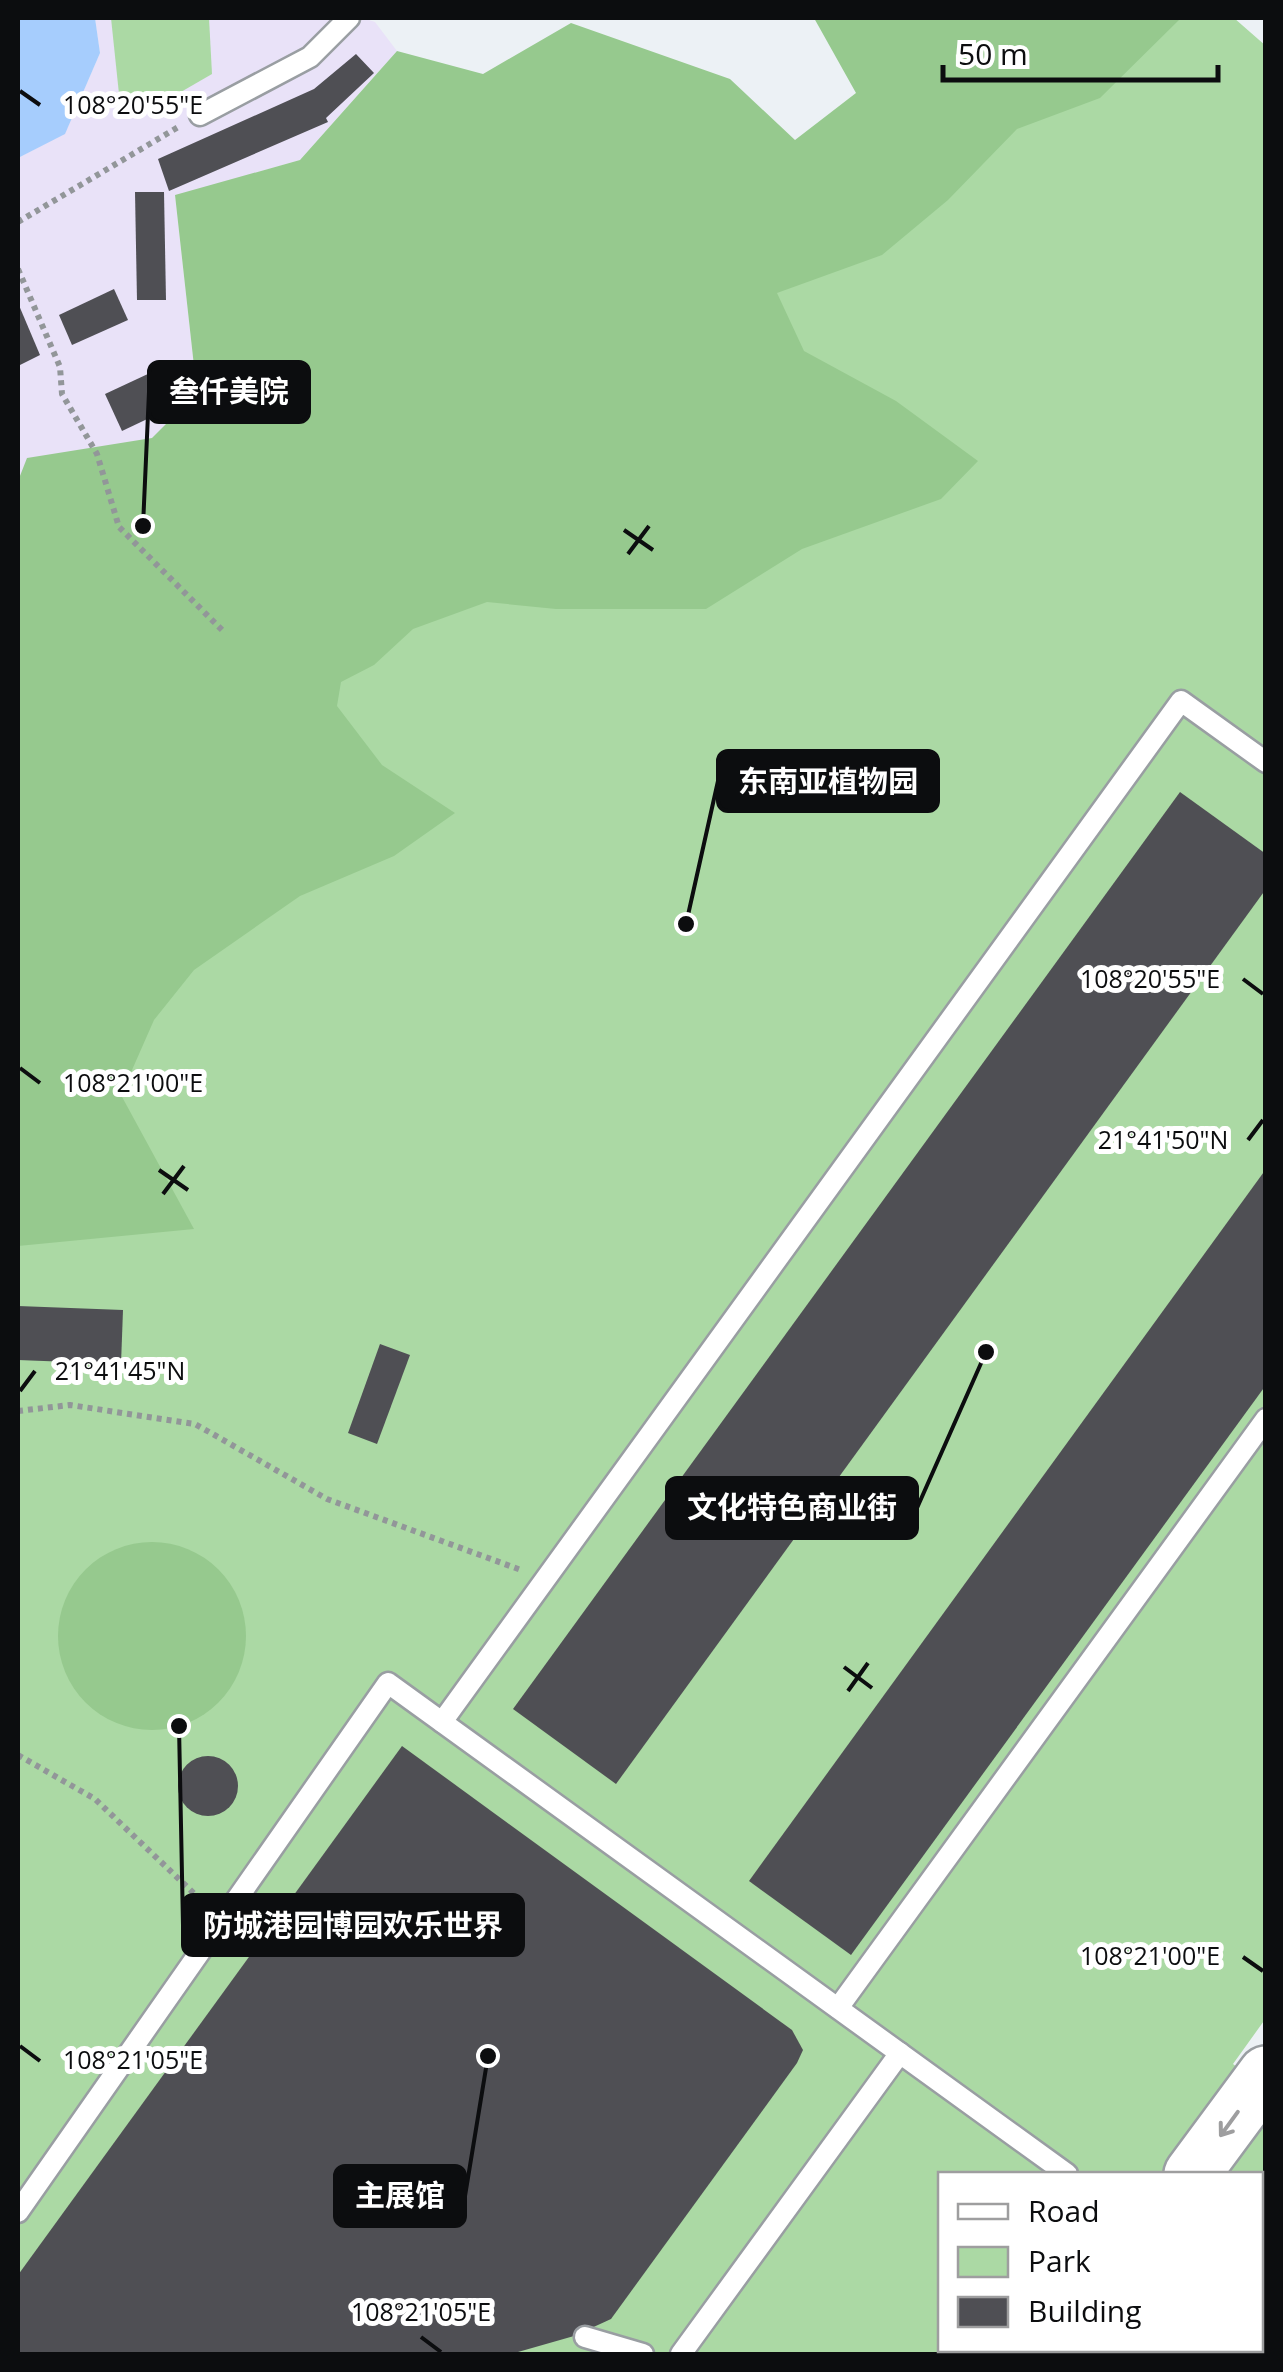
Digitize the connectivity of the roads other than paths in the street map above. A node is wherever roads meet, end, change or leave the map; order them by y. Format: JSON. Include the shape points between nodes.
{"nodes":[{"id":1,"x":349,"y":18,"type":"edge"},
{"id":2,"x":200,"y":115,"type":"road end"},
{"id":3,"x":1266,"y":762,"type":"edge"},
{"id":4,"x":1266,"y":1419,"type":"edge"},
{"id":5,"x":442,"y":1722,"type":"junction"},
{"id":6,"x":838,"y":2008,"type":"junction"},
{"id":7,"x":900,"y":2053,"type":"junction"},
{"id":8,"x":1266,"y":2074,"type":"edge"},
{"id":9,"x":1064,"y":2172,"type":"edge"},
{"id":10,"x":1193,"y":2172,"type":"edge"},
{"id":11,"x":18,"y":2212,"type":"edge"},
{"id":12,"x":586,"y":2336,"type":"dead end"},
{"id":13,"x":643,"y":2354,"type":"edge"},
{"id":14,"x":681,"y":2354,"type":"edge"}],
"edges":[{"from":1,"to":2,"type":"lane","via":[[310,57]]},
{"from":3,"to":5,"type":"lane","via":[[1182,701]]},
{"from":4,"to":6,"type":"lane"},
{"from":5,"to":6,"type":"lane"},
{"from":5,"to":11,"type":"lane","via":[[388,1683]]},
{"from":6,"to":7,"type":"lane"},
{"from":7,"to":9,"type":"lane"},
{"from":7,"to":14,"type":"lane"},
{"from":8,"to":10,"type":"main road","one_way":true},
{"from":12,"to":13,"type":"lane"}]}
